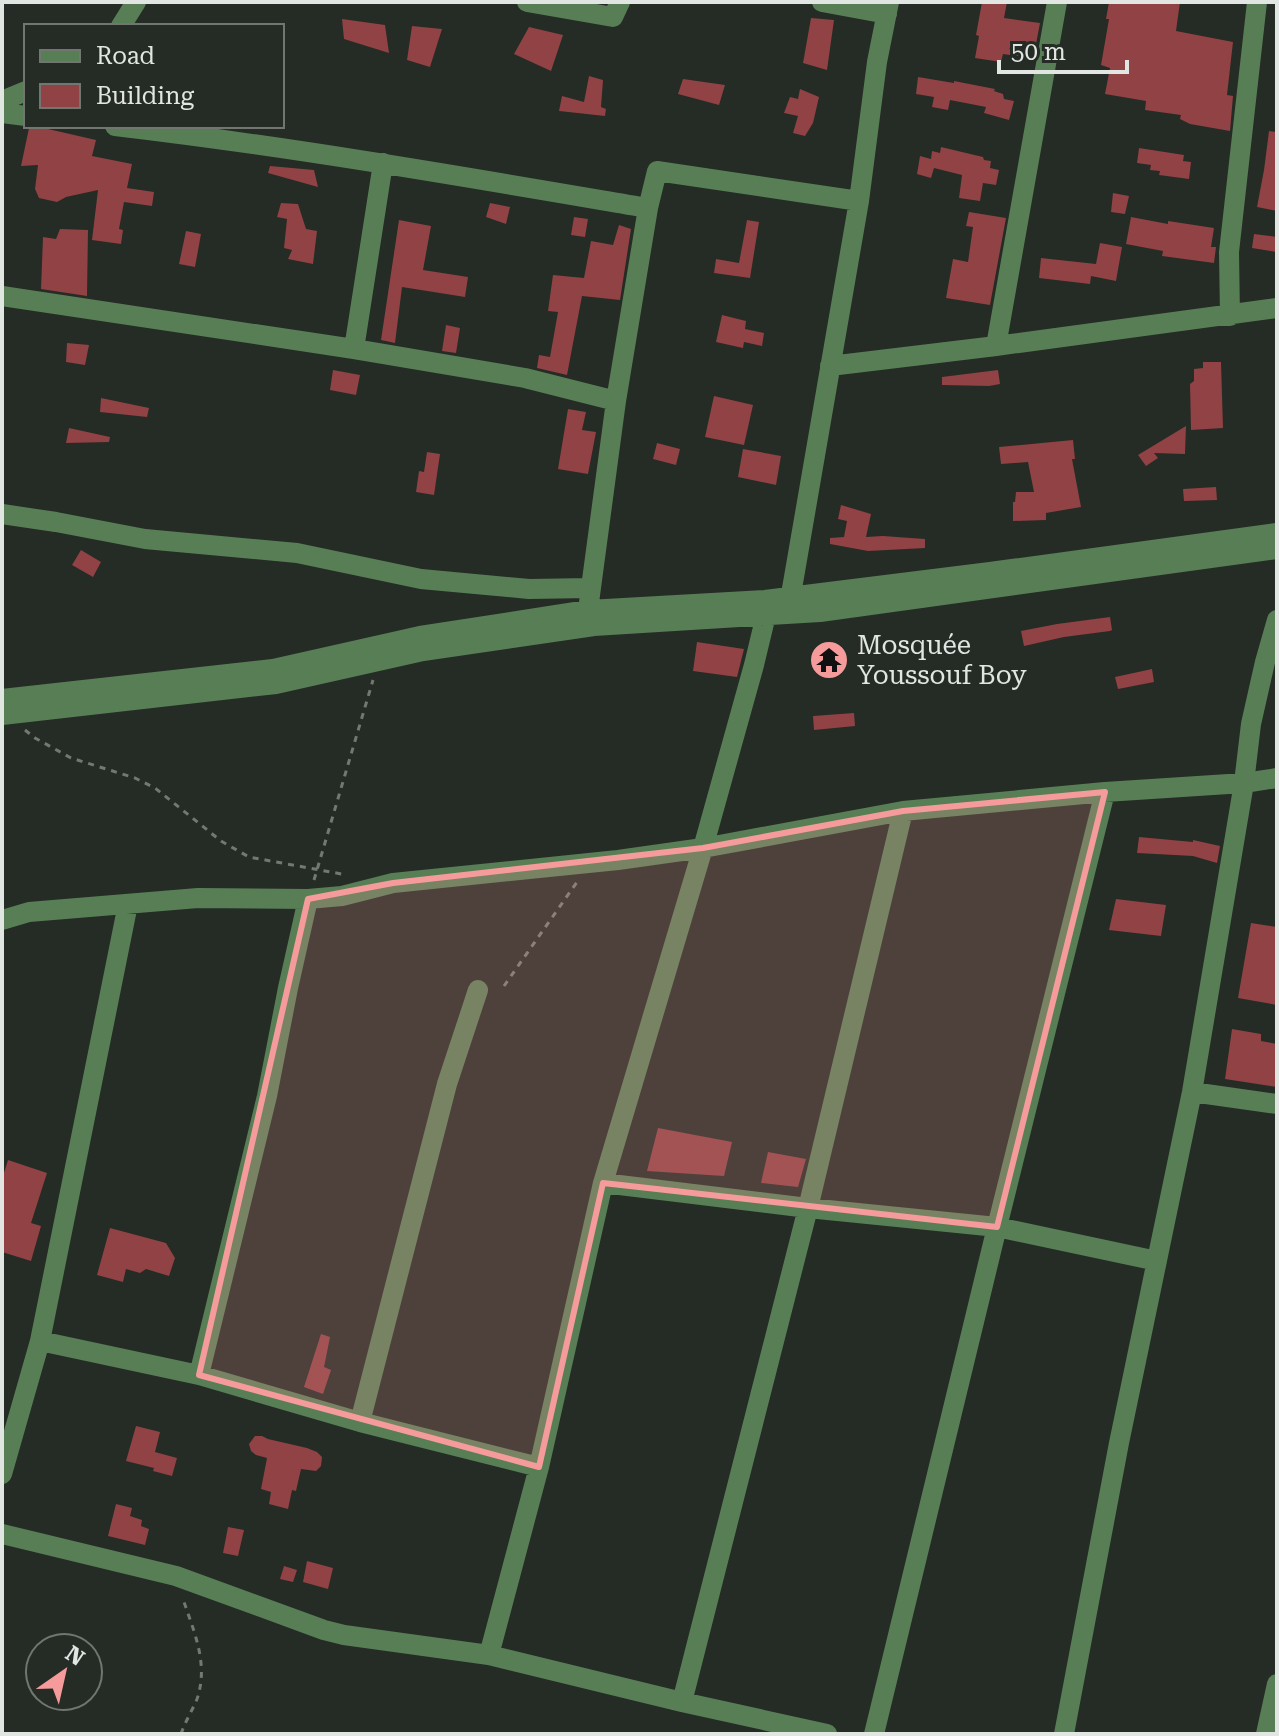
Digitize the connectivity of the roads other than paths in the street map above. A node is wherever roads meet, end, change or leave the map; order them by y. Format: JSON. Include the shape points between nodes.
{"nodes":[{"id":1,"x":136,"y":2,"type":"edge"},
{"id":2,"x":527,"y":2,"type":"edge"},
{"id":3,"x":620,"y":2,"type":"edge"},
{"id":4,"x":822,"y":2,"type":"edge"},
{"id":5,"x":1057,"y":2,"type":"edge"},
{"id":6,"x":1257,"y":2,"type":"edge"},
{"id":7,"x":888,"y":8,"type":"edge"},
{"id":8,"x":122,"y":24,"type":"edge"},
{"id":9,"x":24,"y":92,"type":"edge"},
{"id":10,"x":2,"y":104,"type":"edge"},
{"id":11,"x":2,"y":113,"type":"edge"},
{"id":12,"x":24,"y":116,"type":"edge"},
{"id":13,"x":131,"y":128,"type":"edge"},
{"id":14,"x":383,"y":163,"type":"junction"},
{"id":15,"x":859,"y":201,"type":"junction"},
{"id":16,"x":648,"y":208,"type":"junction"},
{"id":17,"x":2,"y":296,"type":"edge"},
{"id":18,"x":1277,"y":308,"type":"edge"},
{"id":19,"x":1230,"y":316,"type":"junction"},
{"id":20,"x":996,"y":346,"type":"junction"},
{"id":21,"x":354,"y":349,"type":"junction"},
{"id":22,"x":830,"y":366,"type":"junction"},
{"id":23,"x":616,"y":401,"type":"junction"},
{"id":24,"x":2,"y":514,"type":"edge"},
{"id":25,"x":1277,"y":533,"type":"edge"},
{"id":26,"x":1277,"y":549,"type":"edge"},
{"id":27,"x":590,"y":588,"type":"junction"},
{"id":28,"x":789,"y":605,"type":"junction"},
{"id":29,"x":588,"y":610,"type":"junction"},
{"id":30,"x":766,"y":615,"type":"junction"},
{"id":31,"x":1277,"y":620,"type":"edge"},
{"id":32,"x":4,"y":709,"type":"edge"},
{"id":33,"x":1277,"y":778,"type":"edge"},
{"id":34,"x":1244,"y":783,"type":"junction"},
{"id":35,"x":1105,"y":792,"type":"junction"},
{"id":36,"x":903,"y":811,"type":"junction"},
{"id":37,"x":703,"y":848,"type":"junction"},
{"id":38,"x":308,"y":899,"type":"junction"},
{"id":39,"x":128,"y":904,"type":"junction"},
{"id":40,"x":2,"y":920,"type":"edge"},
{"id":41,"x":478,"y":990,"type":"dead end"},
{"id":42,"x":1192,"y":1092,"type":"junction"},
{"id":43,"x":1277,"y":1104,"type":"edge"},
{"id":44,"x":603,"y":1183,"type":"junction"},
{"id":45,"x":808,"y":1208,"type":"junction"},
{"id":46,"x":997,"y":1227,"type":"junction"},
{"id":47,"x":1157,"y":1261,"type":"junction"},
{"id":48,"x":40,"y":1341,"type":"junction"},
{"id":49,"x":199,"y":1375,"type":"junction"},
{"id":50,"x":360,"y":1422,"type":"junction"},
{"id":51,"x":539,"y":1467,"type":"junction"},
{"id":52,"x":2,"y":1474,"type":"edge"},
{"id":53,"x":2,"y":1534,"type":"edge"},
{"id":54,"x":489,"y":1655,"type":"junction"},
{"id":55,"x":1277,"y":1684,"type":"edge"},
{"id":56,"x":682,"y":1702,"type":"junction"},
{"id":57,"x":827,"y":1734,"type":"edge"},
{"id":58,"x":874,"y":1734,"type":"edge"},
{"id":59,"x":1064,"y":1734,"type":"edge"},
{"id":60,"x":1266,"y":1734,"type":"edge"}],
"edges":[{"from":1,"to":8,"type":"street"},
{"from":2,"to":3,"type":"street","via":[[613,17]]},
{"from":4,"to":7,"type":"street"},
{"from":5,"to":20,"type":"street"},
{"from":6,"to":19,"type":"street","via":[[1229,252]]},
{"from":7,"to":15,"type":"street"},
{"from":9,"to":10,"type":"street"},
{"from":11,"to":12,"type":"street"},
{"from":13,"to":14,"type":"street"},
{"from":14,"to":16,"type":"street"},
{"from":14,"to":21,"type":"street"},
{"from":15,"to":16,"type":"street","via":[[657,171]]},
{"from":15,"to":22,"type":"street"},
{"from":16,"to":23,"type":"street"},
{"from":17,"to":21,"type":"street"},
{"from":18,"to":19,"type":"street"},
{"from":19,"to":20,"type":"street"},
{"from":20,"to":22,"type":"street"},
{"from":21,"to":23,"type":"street","via":[[525,378]]},
{"from":22,"to":28,"type":"street"},
{"from":23,"to":27,"type":"street"},
{"from":24,"to":27,"type":"street","via":[[145,539],[297,553],[421,579],[529,589]]},
{"from":25,"to":28,"type":"street"},
{"from":26,"to":28,"type":"street","via":[[820,612]]},
{"from":27,"to":29,"type":"street"},
{"from":28,"to":29,"type":"street","via":[[750,601]]},
{"from":28,"to":30,"type":"street"},
{"from":29,"to":32,"type":"street","via":[[420,636],[273,669]]},
{"from":30,"to":32,"type":"street","via":[[594,626],[423,651],[276,684]]},
{"from":30,"to":37,"type":"street"},
{"from":31,"to":34,"type":"street","via":[[1251,724]]},
{"from":33,"to":34,"type":"street"},
{"from":34,"to":35,"type":"street"},
{"from":34,"to":42,"type":"street"},
{"from":35,"to":36,"type":"street"},
{"from":35,"to":46,"type":"street"},
{"from":36,"to":37,"type":"street"},
{"from":36,"to":45,"type":"street"},
{"from":37,"to":38,"type":"street","via":[[393,883]]},
{"from":37,"to":44,"type":"street"},
{"from":38,"to":39,"type":"street","via":[[198,898]]},
{"from":38,"to":49,"type":"street","via":[[267,1096]]},
{"from":39,"to":40,"type":"street","via":[[29,912]]},
{"from":39,"to":48,"type":"street"},
{"from":41,"to":50,"type":"street","via":[[447,1084]]},
{"from":42,"to":43,"type":"street"},
{"from":42,"to":47,"type":"street"},
{"from":44,"to":45,"type":"street"},
{"from":44,"to":51,"type":"street"},
{"from":45,"to":46,"type":"street"},
{"from":45,"to":56,"type":"street"},
{"from":46,"to":47,"type":"street"},
{"from":46,"to":58,"type":"street"},
{"from":47,"to":59,"type":"street"},
{"from":48,"to":49,"type":"street"},
{"from":48,"to":52,"type":"street"},
{"from":49,"to":50,"type":"street"},
{"from":50,"to":51,"type":"street"},
{"from":51,"to":54,"type":"street"},
{"from":53,"to":54,"type":"street","via":[[176,1576],[334,1633]]},
{"from":54,"to":56,"type":"street"},
{"from":55,"to":60,"type":"street"},
{"from":56,"to":57,"type":"street"}]}
